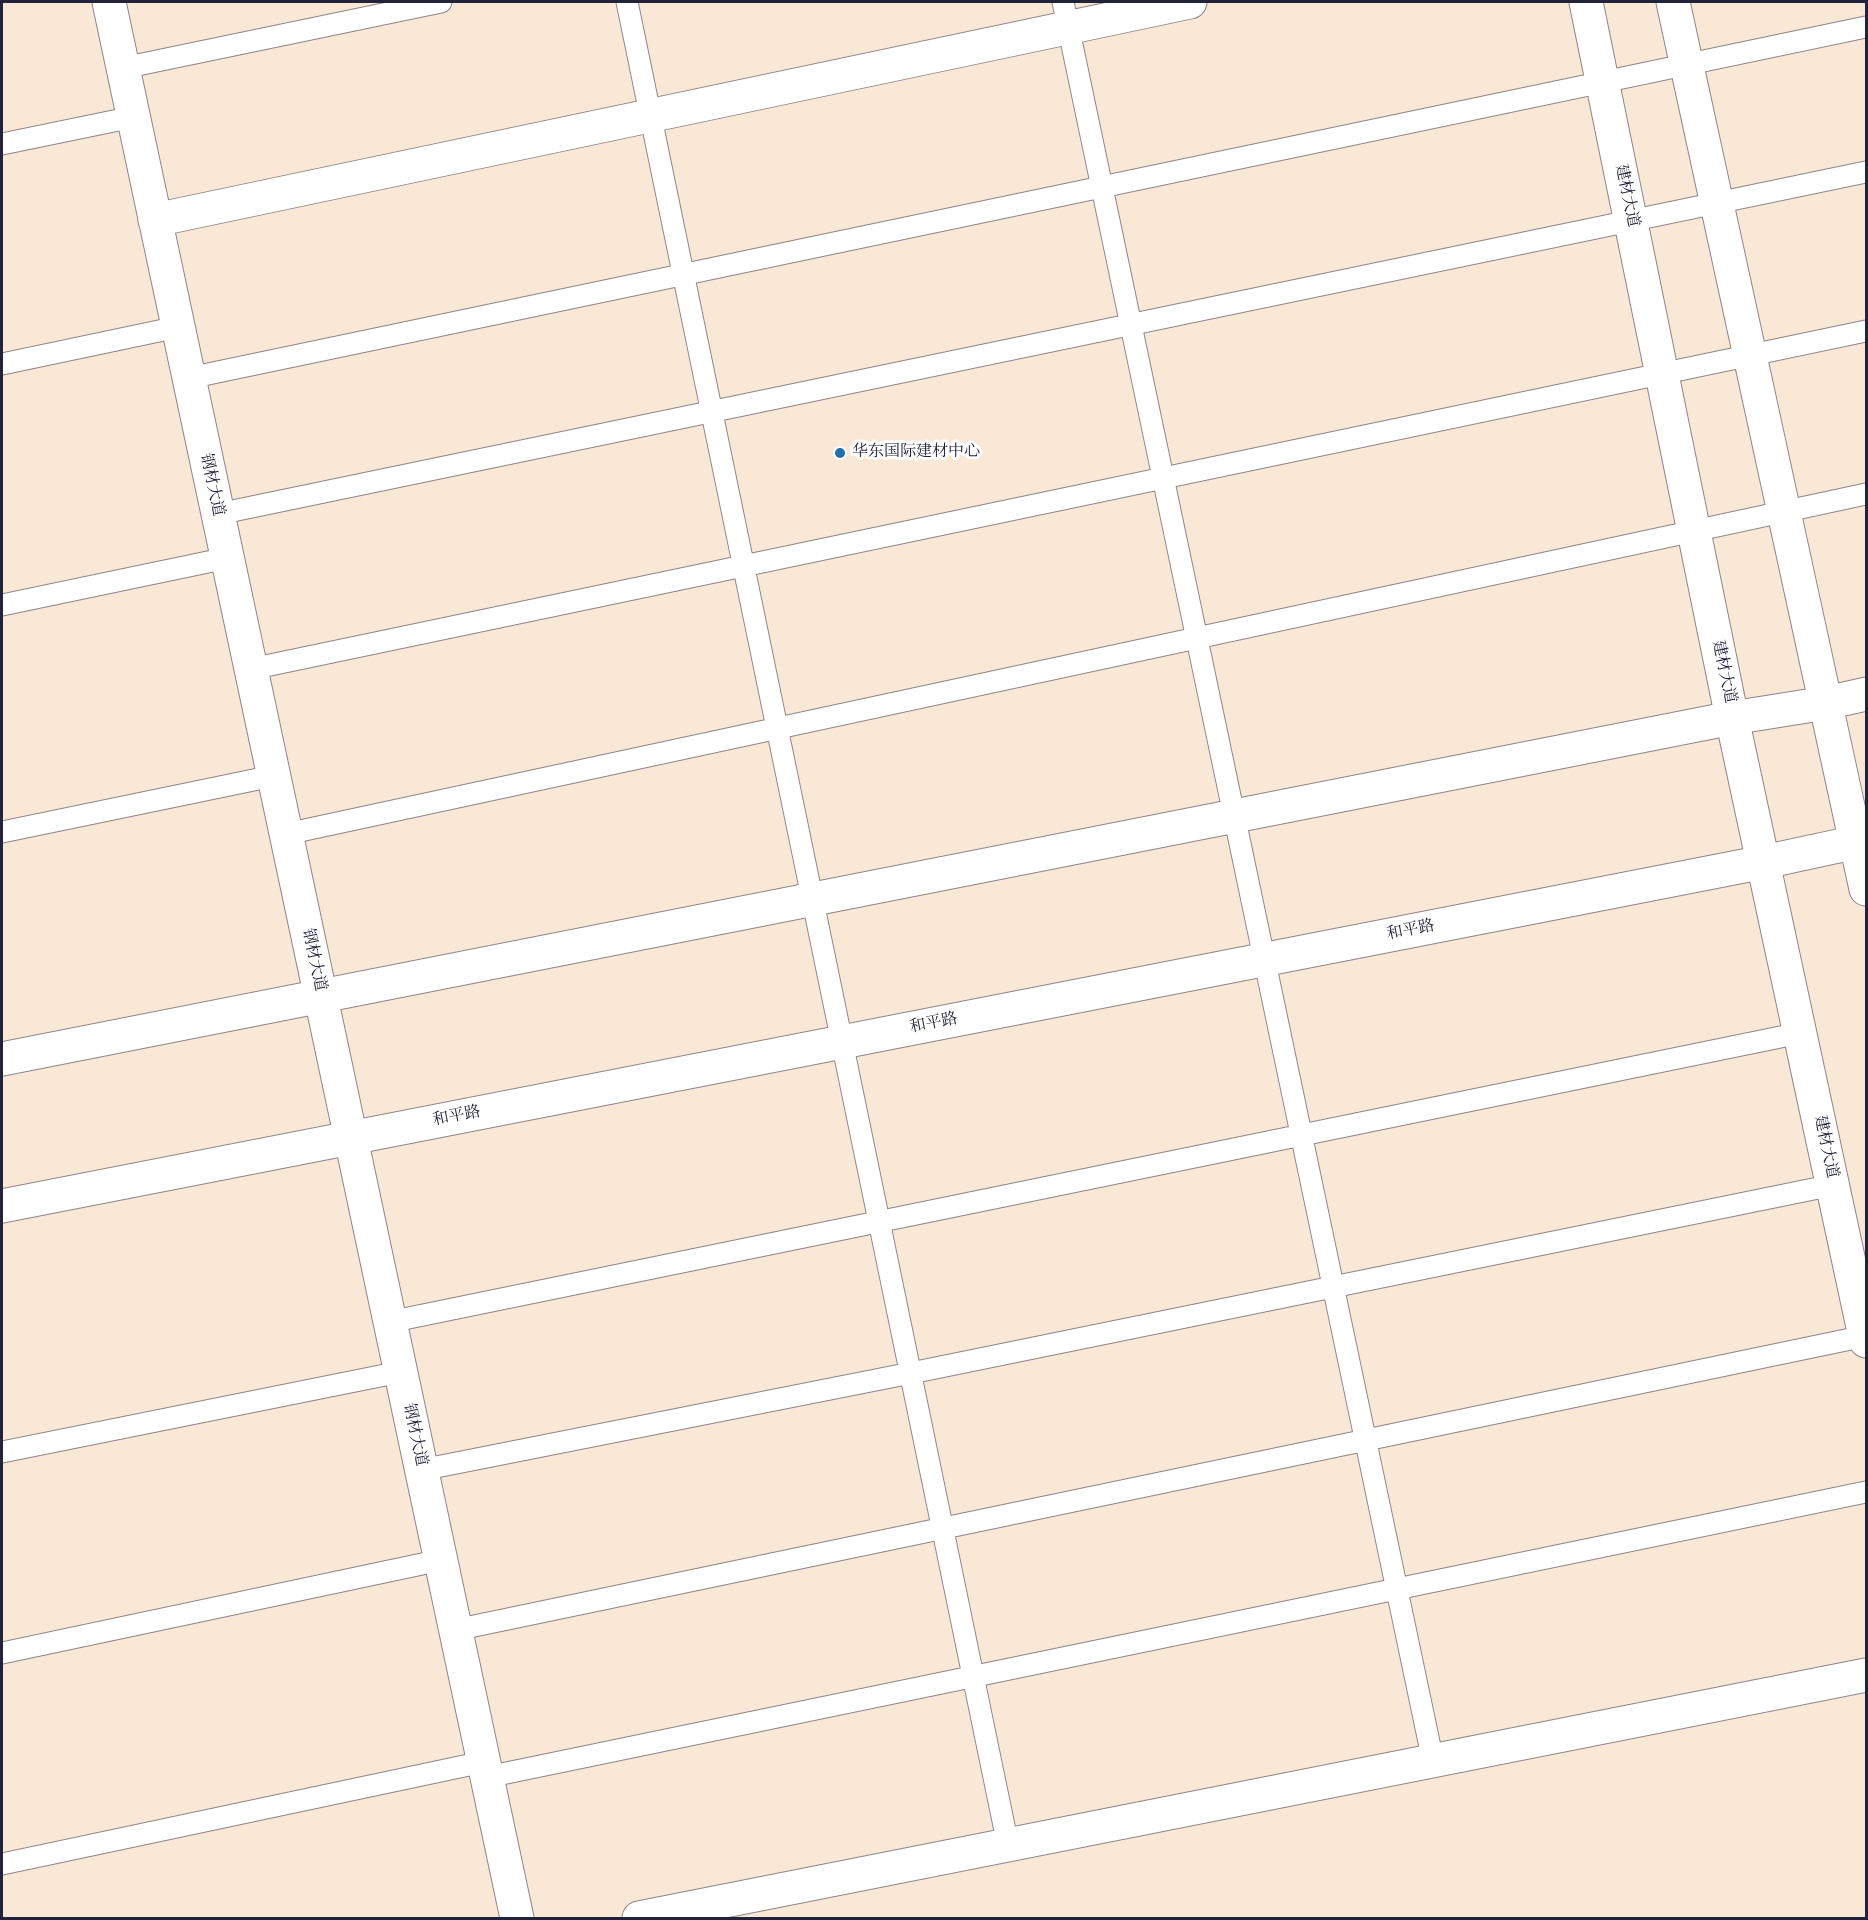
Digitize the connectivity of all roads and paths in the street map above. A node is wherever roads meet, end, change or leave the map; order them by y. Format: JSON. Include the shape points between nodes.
{"nodes":[{"id":1,"x":109,"y":2,"type":"edge"},
{"id":2,"x":441,"y":2,"type":"edge"},
{"id":3,"x":627,"y":2,"type":"edge"},
{"id":4,"x":1190,"y":2,"type":"edge"},
{"id":5,"x":1586,"y":2,"type":"edge"},
{"id":6,"x":1673,"y":2,"type":"edge"},
{"id":7,"x":1066,"y":14,"type":"edge"},
{"id":8,"x":1866,"y":27,"type":"edge"},
{"id":9,"x":1687,"y":64,"type":"junction"},
{"id":10,"x":123,"y":68,"type":"junction"},
{"id":11,"x":1603,"y":82,"type":"junction"},
{"id":12,"x":651,"y":116,"type":"junction"},
{"id":13,"x":133,"y":117,"type":"junction"},
{"id":14,"x":2,"y":144,"type":"edge"},
{"id":15,"x":1866,"y":172,"type":"edge"},
{"id":16,"x":1102,"y":187,"type":"junction"},
{"id":17,"x":1717,"y":203,"type":"junction"},
{"id":18,"x":155,"y":220,"type":"junction"},
{"id":19,"x":1631,"y":221,"type":"junction"},
{"id":20,"x":683,"y":275,"type":"junction"},
{"id":21,"x":1130,"y":324,"type":"junction"},
{"id":22,"x":178,"y":327,"type":"junction"},
{"id":23,"x":1866,"y":331,"type":"edge"},
{"id":24,"x":1750,"y":356,"type":"junction"},
{"id":25,"x":2,"y":364,"type":"edge"},
{"id":26,"x":1662,"y":374,"type":"junction"},
{"id":27,"x":189,"y":378,"type":"junction"},
{"id":28,"x":712,"y":411,"type":"junction"},
{"id":29,"x":1163,"y":478,"type":"junction"},
{"id":30,"x":1866,"y":494,"type":"edge"},
{"id":31,"x":1784,"y":512,"type":"junction"},
{"id":32,"x":218,"y":514,"type":"junction"},
{"id":33,"x":1694,"y":532,"type":"junction"},
{"id":34,"x":227,"y":558,"type":"junction"},
{"id":35,"x":744,"y":566,"type":"junction"},
{"id":36,"x":2,"y":605,"type":"edge"},
{"id":37,"x":1197,"y":638,"type":"junction"},
{"id":38,"x":250,"y":669,"type":"junction"},
{"id":39,"x":1866,"y":694,"type":"edge"},
{"id":40,"x":1826,"y":703,"type":"junction"},
{"id":41,"x":1732,"y":718,"type":"junction"},
{"id":42,"x":778,"y":728,"type":"junction"},
{"id":43,"x":273,"y":776,"type":"junction"},
{"id":44,"x":1234,"y":816,"type":"junction"},
{"id":45,"x":2,"y":832,"type":"edge"},
{"id":46,"x":286,"y":834,"type":"junction"},
{"id":47,"x":1861,"y":841,"type":"edge"},
{"id":48,"x":1764,"y":862,"type":"junction"},
{"id":49,"x":1866,"y":889,"type":"edge"},
{"id":50,"x":813,"y":899,"type":"junction"},
{"id":51,"x":1264,"y":959,"type":"junction"},
{"id":52,"x":320,"y":996,"type":"junction"},
{"id":53,"x":1800,"y":1032,"type":"junction"},
{"id":54,"x":843,"y":1042,"type":"junction"},
{"id":55,"x":2,"y":1059,"type":"edge"},
{"id":56,"x":1301,"y":1135,"type":"junction"},
{"id":57,"x":350,"y":1138,"type":"junction"},
{"id":58,"x":1833,"y":1185,"type":"junction"},
{"id":59,"x":2,"y":1206,"type":"edge"},
{"id":60,"x":880,"y":1221,"type":"junction"},
{"id":61,"x":1333,"y":1287,"type":"junction"},
{"id":62,"x":389,"y":1322,"type":"junction"},
{"id":63,"x":1866,"y":1339,"type":"edge"},
{"id":64,"x":400,"y":1372,"type":"junction"},
{"id":65,"x":911,"y":1372,"type":"junction"},
{"id":66,"x":1365,"y":1440,"type":"junction"},
{"id":67,"x":2,"y":1452,"type":"edge"},
{"id":68,"x":421,"y":1470,"type":"junction"},
{"id":69,"x":1866,"y":1491,"type":"edge"},
{"id":70,"x":943,"y":1528,"type":"junction"},
{"id":71,"x":441,"y":1560,"type":"junction"},
{"id":72,"x":1397,"y":1589,"type":"junction"},
{"id":73,"x":455,"y":1630,"type":"junction"},
{"id":74,"x":2,"y":1653,"type":"edge"},
{"id":75,"x":1866,"y":1675,"type":"edge"},
{"id":76,"x":973,"y":1676,"type":"junction"},
{"id":77,"x":1432,"y":1761,"type":"junction"},
{"id":78,"x":485,"y":1769,"type":"junction"},
{"id":79,"x":1008,"y":1845,"type":"junction"},
{"id":80,"x":2,"y":1864,"type":"edge"},
{"id":81,"x":517,"y":1918,"type":"edge"},
{"id":82,"x":639,"y":1918,"type":"edge"}],
"edges":[{"from":1,"to":10,"type":"street","name":"钢材大道"},
{"from":2,"to":10,"type":"lane"},
{"from":3,"to":12,"type":"lane"},
{"from":4,"to":7,"type":"street"},
{"from":5,"to":11,"type":"street","name":"建材大道"},
{"from":6,"to":9,"type":"street"},
{"from":7,"to":12,"type":"street"},
{"from":7,"to":16,"type":"lane"},
{"from":8,"to":9,"type":"lane"},
{"from":9,"to":11,"type":"lane"},
{"from":9,"to":17,"type":"street"},
{"from":10,"to":13,"type":"street","name":"钢材大道"},
{"from":11,"to":16,"type":"lane"},
{"from":11,"to":19,"type":"street","name":"建材大道"},
{"from":12,"to":18,"type":"street"},
{"from":12,"to":20,"type":"lane"},
{"from":13,"to":14,"type":"lane"},
{"from":13,"to":18,"type":"street","name":"钢材大道"},
{"from":15,"to":17,"type":"lane"},
{"from":16,"to":20,"type":"lane"},
{"from":16,"to":21,"type":"lane"},
{"from":17,"to":19,"type":"lane"},
{"from":17,"to":24,"type":"street"},
{"from":18,"to":22,"type":"street","name":"钢材大道"},
{"from":19,"to":21,"type":"lane"},
{"from":19,"to":26,"type":"street","name":"建材大道"},
{"from":20,"to":27,"type":"lane"},
{"from":20,"to":28,"type":"lane"},
{"from":21,"to":28,"type":"lane"},
{"from":21,"to":29,"type":"lane"},
{"from":22,"to":25,"type":"lane"},
{"from":22,"to":27,"type":"street","name":"钢材大道"},
{"from":23,"to":24,"type":"lane"},
{"from":24,"to":26,"type":"lane"},
{"from":24,"to":31,"type":"street"},
{"from":26,"to":29,"type":"lane"},
{"from":26,"to":33,"type":"street","name":"建材大道"},
{"from":27,"to":32,"type":"street","name":"钢材大道"},
{"from":28,"to":32,"type":"lane"},
{"from":28,"to":35,"type":"lane"},
{"from":29,"to":35,"type":"lane"},
{"from":29,"to":37,"type":"lane"},
{"from":30,"to":31,"type":"lane"},
{"from":31,"to":33,"type":"lane"},
{"from":31,"to":40,"type":"street"},
{"from":32,"to":34,"type":"street","name":"钢材大道"},
{"from":33,"to":37,"type":"lane"},
{"from":33,"to":41,"type":"street","name":"建材大道"},
{"from":34,"to":36,"type":"lane"},
{"from":34,"to":38,"type":"street","name":"钢材大道"},
{"from":35,"to":38,"type":"lane"},
{"from":35,"to":42,"type":"lane"},
{"from":37,"to":42,"type":"lane"},
{"from":37,"to":44,"type":"lane"},
{"from":38,"to":43,"type":"street","name":"钢材大道"},
{"from":39,"to":40,"type":"street"},
{"from":40,"to":41,"type":"street"},
{"from":40,"to":47,"type":"street"},
{"from":41,"to":44,"type":"street"},
{"from":41,"to":48,"type":"street","name":"建材大道"},
{"from":42,"to":46,"type":"lane"},
{"from":42,"to":50,"type":"lane"},
{"from":43,"to":45,"type":"lane"},
{"from":43,"to":46,"type":"street","name":"钢材大道"},
{"from":44,"to":50,"type":"street"},
{"from":44,"to":51,"type":"lane"},
{"from":46,"to":52,"type":"street","name":"钢材大道"},
{"from":47,"to":48,"type":"street","name":"和平路"},
{"from":47,"to":49,"type":"street"},
{"from":48,"to":51,"type":"street","name":"和平路"},
{"from":48,"to":53,"type":"street","name":"建材大道"},
{"from":50,"to":52,"type":"street"},
{"from":50,"to":54,"type":"lane"},
{"from":51,"to":54,"type":"street","name":"和平路"},
{"from":51,"to":56,"type":"lane"},
{"from":52,"to":55,"type":"street"},
{"from":52,"to":57,"type":"street","name":"钢材大道"},
{"from":53,"to":56,"type":"lane"},
{"from":53,"to":58,"type":"street","name":"建材大道"},
{"from":54,"to":57,"type":"street","name":"和平路"},
{"from":54,"to":60,"type":"lane"},
{"from":56,"to":60,"type":"lane"},
{"from":56,"to":61,"type":"lane"},
{"from":57,"to":59,"type":"street","name":"和平路"},
{"from":57,"to":62,"type":"street","name":"钢材大道"},
{"from":58,"to":61,"type":"lane"},
{"from":58,"to":63,"type":"street","name":"建材大道"},
{"from":60,"to":62,"type":"lane"},
{"from":60,"to":65,"type":"lane"},
{"from":61,"to":65,"type":"lane"},
{"from":61,"to":66,"type":"lane"},
{"from":62,"to":64,"type":"street","name":"钢材大道"},
{"from":63,"to":66,"type":"lane"},
{"from":64,"to":67,"type":"lane"},
{"from":64,"to":68,"type":"street","name":"钢材大道"},
{"from":65,"to":68,"type":"lane"},
{"from":65,"to":70,"type":"lane"},
{"from":66,"to":70,"type":"lane"},
{"from":66,"to":72,"type":"lane"},
{"from":68,"to":71,"type":"street","name":"钢材大道"},
{"from":69,"to":72,"type":"lane"},
{"from":70,"to":73,"type":"lane"},
{"from":70,"to":76,"type":"lane"},
{"from":71,"to":73,"type":"street","name":"钢材大道"},
{"from":71,"to":74,"type":"lane"},
{"from":72,"to":76,"type":"lane"},
{"from":72,"to":77,"type":"lane"},
{"from":73,"to":78,"type":"street","name":"钢材大道"},
{"from":75,"to":77,"type":"street"},
{"from":76,"to":78,"type":"lane"},
{"from":76,"to":79,"type":"lane"},
{"from":77,"to":79,"type":"street"},
{"from":78,"to":80,"type":"lane"},
{"from":78,"to":81,"type":"street","name":"钢材大道"},
{"from":79,"to":82,"type":"street"}]}
